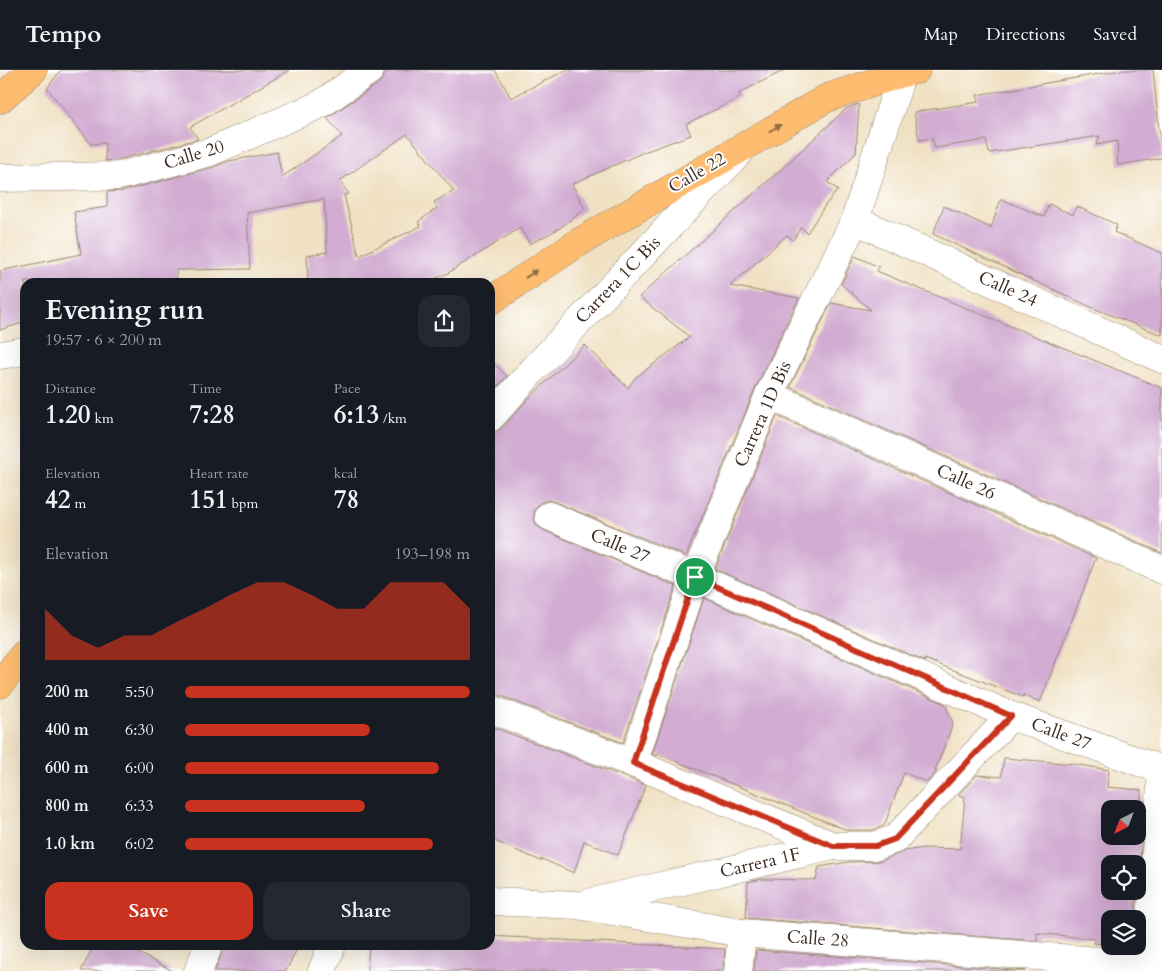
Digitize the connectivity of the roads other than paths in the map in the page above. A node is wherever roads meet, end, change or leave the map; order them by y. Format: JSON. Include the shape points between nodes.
{"nodes":[{"id":1,"x":33,"y":70,"type":"edge"},
{"id":2,"x":370,"y":70,"type":"edge"},
{"id":3,"x":906,"y":71,"type":"edge"},
{"id":4,"x":0,"y":99,"type":"edge"},
{"id":5,"x":748,"y":144,"type":"junction"},
{"id":6,"x":0,"y":178,"type":"edge"},
{"id":7,"x":855,"y":220,"type":"junction"},
{"id":8,"x":495,"y":298,"type":"edge"},
{"id":9,"x":20,"y":352,"type":"edge"},
{"id":10,"x":0,"y":356,"type":"edge"},
{"id":11,"x":1162,"y":359,"type":"edge"},
{"id":12,"x":769,"y":395,"type":"junction"},
{"id":13,"x":495,"y":412,"type":"edge"},
{"id":14,"x":549,"y":516,"type":"dead end"},
{"id":15,"x":1162,"y":570,"type":"edge"},
{"id":16,"x":695,"y":577,"type":"junction"},
{"id":17,"x":20,"y":659,"type":"edge"},
{"id":18,"x":0,"y":684,"type":"edge"},
{"id":19,"x":495,"y":711,"type":"edge"},
{"id":20,"x":1011,"y":716,"type":"junction"},
{"id":21,"x":633,"y":763,"type":"junction"},
{"id":22,"x":1162,"y":771,"type":"edge"},
{"id":23,"x":833,"y":846,"type":"junction"},
{"id":24,"x":495,"y":901,"type":"edge"},
{"id":25,"x":578,"y":906,"type":"junction"},
{"id":26,"x":742,"y":933,"type":"junction"},
{"id":27,"x":206,"y":950,"type":"edge"},
{"id":28,"x":330,"y":950,"type":"edge"},
{"id":29,"x":1152,"y":967,"type":"edge"},
{"id":30,"x":198,"y":971,"type":"edge"},
{"id":31,"x":322,"y":971,"type":"edge"},
{"id":32,"x":738,"y":971,"type":"edge"}],
"edges":[{"from":1,"to":4,"type":"main road"},
{"from":2,"to":6,"type":"street","name":"Calle 20","via":[[321,104],[210,152],[119,176]]},
{"from":5,"to":3,"type":"main road","name":"Calle 22","one_way":true,"via":[[827,98]]},
{"from":3,"to":7,"type":"street","name":"Carrera 1D Bis"},
{"from":8,"to":5,"type":"main road","name":"Calle 22","one_way":true,"via":[[578,243]]},
{"from":5,"to":13,"type":"street","name":"Carrera 1C Bis"},
{"from":7,"to":11,"type":"street","name":"Calle 24"},
{"from":7,"to":12,"type":"street","name":"Carrera 1D Bis"},
{"from":9,"to":10,"type":"street"},
{"from":12,"to":15,"type":"street","name":"Calle 26"},
{"from":12,"to":16,"type":"street","name":"Carrera 1D Bis"},
{"from":14,"to":16,"type":"street","name":"Calle 27"},
{"from":16,"to":20,"type":"street","name":"Calle 27"},
{"from":16,"to":21,"type":"street","name":"Carrera 1D Bis"},
{"from":17,"to":18,"type":"main road"},
{"from":19,"to":21,"type":"street"},
{"from":20,"to":22,"type":"street","name":"Calle 27"},
{"from":20,"to":23,"type":"street","name":"Carrera 1F","via":[[895,839],[876,846]]},
{"from":21,"to":23,"type":"street"},
{"from":22,"to":29,"type":"street"},
{"from":23,"to":25,"type":"street","name":"Carrera 1F"},
{"from":24,"to":25,"type":"street","name":"Calle 28"},
{"from":25,"to":26,"type":"street","name":"Calle 28"},
{"from":26,"to":29,"type":"street","name":"Calle 28"},
{"from":26,"to":32,"type":"street"},
{"from":27,"to":30,"type":"street"},
{"from":28,"to":31,"type":"street"}]}
